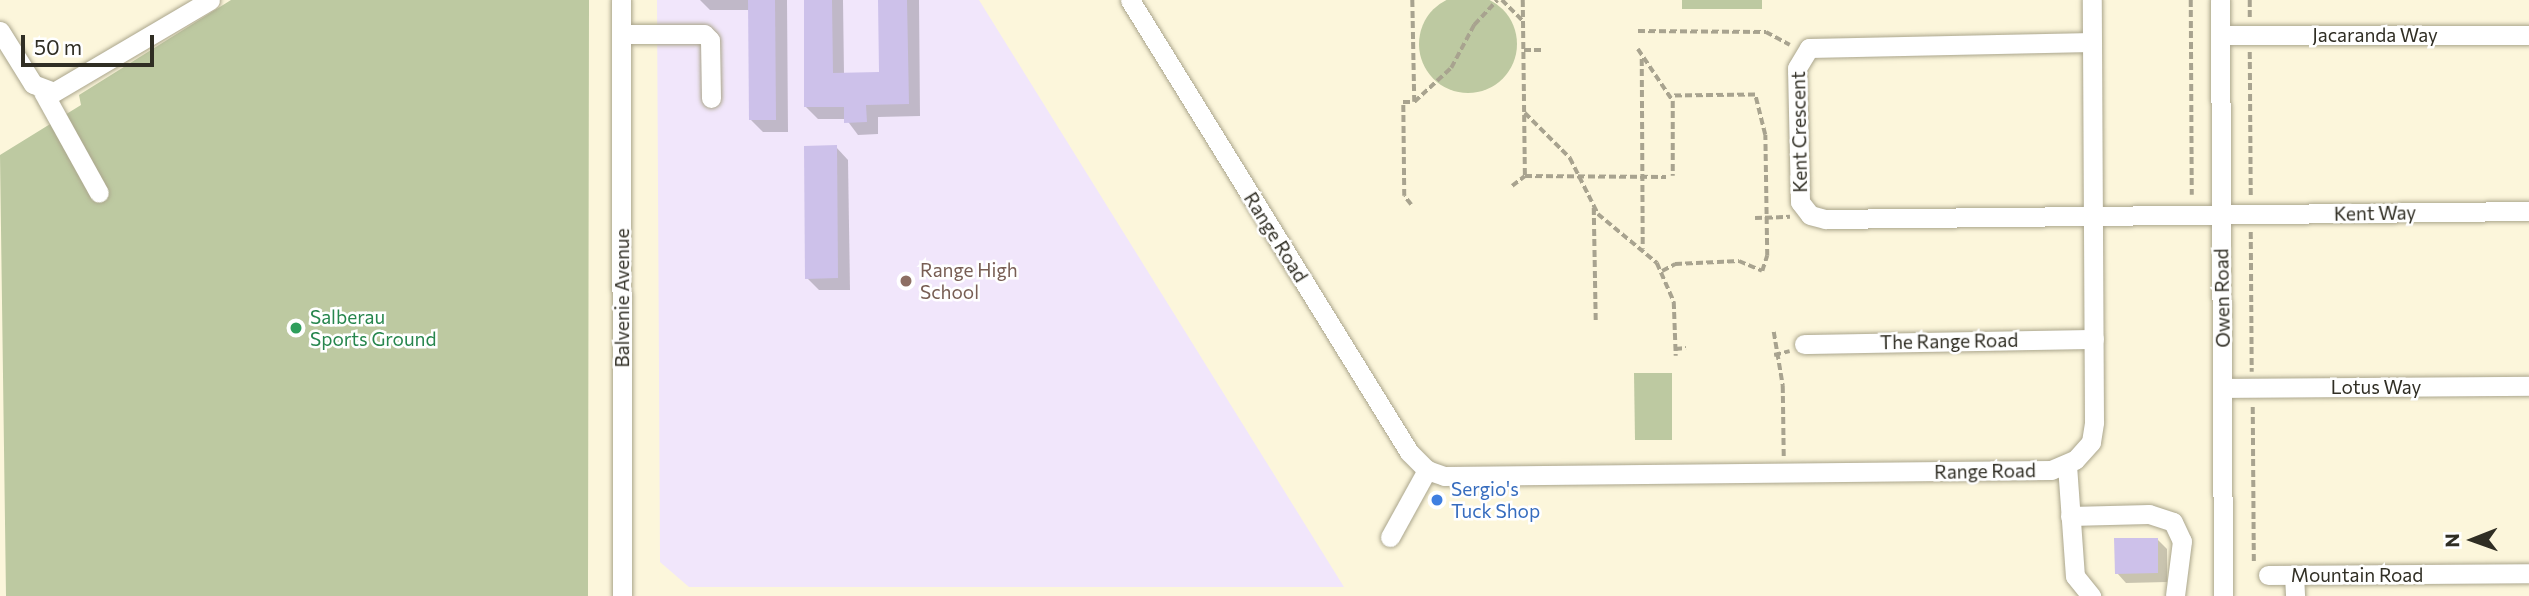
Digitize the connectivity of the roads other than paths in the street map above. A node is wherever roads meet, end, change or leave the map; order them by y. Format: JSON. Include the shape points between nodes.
{"nodes":[{"id":1,"x":210,"y":0,"type":"edge"},
{"id":2,"x":621,"y":0,"type":"edge"},
{"id":3,"x":1130,"y":0,"type":"edge"},
{"id":4,"x":2092,"y":0,"type":"edge"},
{"id":5,"x":2220,"y":0,"type":"edge"},
{"id":6,"x":0,"y":31,"type":"edge"},
{"id":7,"x":621,"y":34,"type":"junction"},
{"id":8,"x":2529,"y":35,"type":"edge"},
{"id":9,"x":2220,"y":36,"type":"junction"},
{"id":10,"x":2092,"y":42,"type":"junction"},
{"id":11,"x":43,"y":92,"type":"junction"},
{"id":12,"x":711,"y":98,"type":"dead end"},
{"id":13,"x":99,"y":192,"type":"dead end"},
{"id":14,"x":2529,"y":211,"type":"edge"},
{"id":15,"x":2093,"y":214,"type":"junction"},
{"id":16,"x":2221,"y":215,"type":"junction"},
{"id":17,"x":2094,"y":339,"type":"junction"},
{"id":18,"x":1804,"y":344,"type":"dead end"},
{"id":19,"x":2529,"y":386,"type":"edge"},
{"id":20,"x":2224,"y":388,"type":"junction"},
{"id":21,"x":2067,"y":465,"type":"junction"},
{"id":22,"x":1427,"y":470,"type":"junction"},
{"id":23,"x":2070,"y":516,"type":"junction"},
{"id":24,"x":1390,"y":537,"type":"dead end"},
{"id":25,"x":2529,"y":573,"type":"edge"},
{"id":26,"x":2261,"y":575,"type":"road end"},
{"id":27,"x":2294,"y":575,"type":"junction"},
{"id":28,"x":622,"y":596,"type":"edge"},
{"id":29,"x":2091,"y":596,"type":"edge"},
{"id":30,"x":2175,"y":596,"type":"edge"},
{"id":31,"x":2223,"y":596,"type":"edge"},
{"id":32,"x":2295,"y":596,"type":"edge"}],
"edges":[{"from":1,"to":11,"type":"street","via":[[64,89]]},
{"from":2,"to":7,"type":"street","name":"Balvenie Avenue"},
{"from":3,"to":22,"type":"street","name":"Range Road","via":[[1409,452]]},
{"from":4,"to":10,"type":"street"},
{"from":5,"to":9,"type":"street","name":"Owen Road"},
{"from":6,"to":11,"type":"street"},
{"from":7,"to":12,"type":"street","via":[[704,34],[710,40]]},
{"from":7,"to":28,"type":"street","name":"Balvenie Avenue"},
{"from":8,"to":9,"type":"street","name":"Jacaranda Way"},
{"from":9,"to":16,"type":"street","name":"Owen Road"},
{"from":10,"to":15,"type":"street"},
{"from":10,"to":15,"type":"street","name":"Kent Crescent","via":[[1824,44],[1804,53],[1797,68],[1798,194],[1810,215]]},
{"from":11,"to":13,"type":"street"},
{"from":14,"to":16,"type":"street","name":"Kent Way"},
{"from":15,"to":16,"type":"street","name":"Kent Crescent"},
{"from":15,"to":17,"type":"street"},
{"from":16,"to":20,"type":"street","name":"Owen Road"},
{"from":17,"to":18,"type":"street","name":"The Range Road"},
{"from":17,"to":21,"type":"street","via":[[2094,432],[2083,453]]},
{"from":19,"to":20,"type":"street","name":"Lotus Way"},
{"from":20,"to":31,"type":"street","name":"Owen Road"},
{"from":21,"to":22,"type":"street","name":"Range Road","via":[[1456,476]]},
{"from":21,"to":23,"type":"street"},
{"from":22,"to":24,"type":"street"},
{"from":23,"to":29,"type":"street","via":[[2075,576]]},
{"from":23,"to":30,"type":"street","via":[[2167,517],[2182,541]]},
{"from":25,"to":27,"type":"street","name":"Mountain Road"},
{"from":26,"to":27,"type":"street","name":"Mountain Road"},
{"from":27,"to":32,"type":"street"}]}
